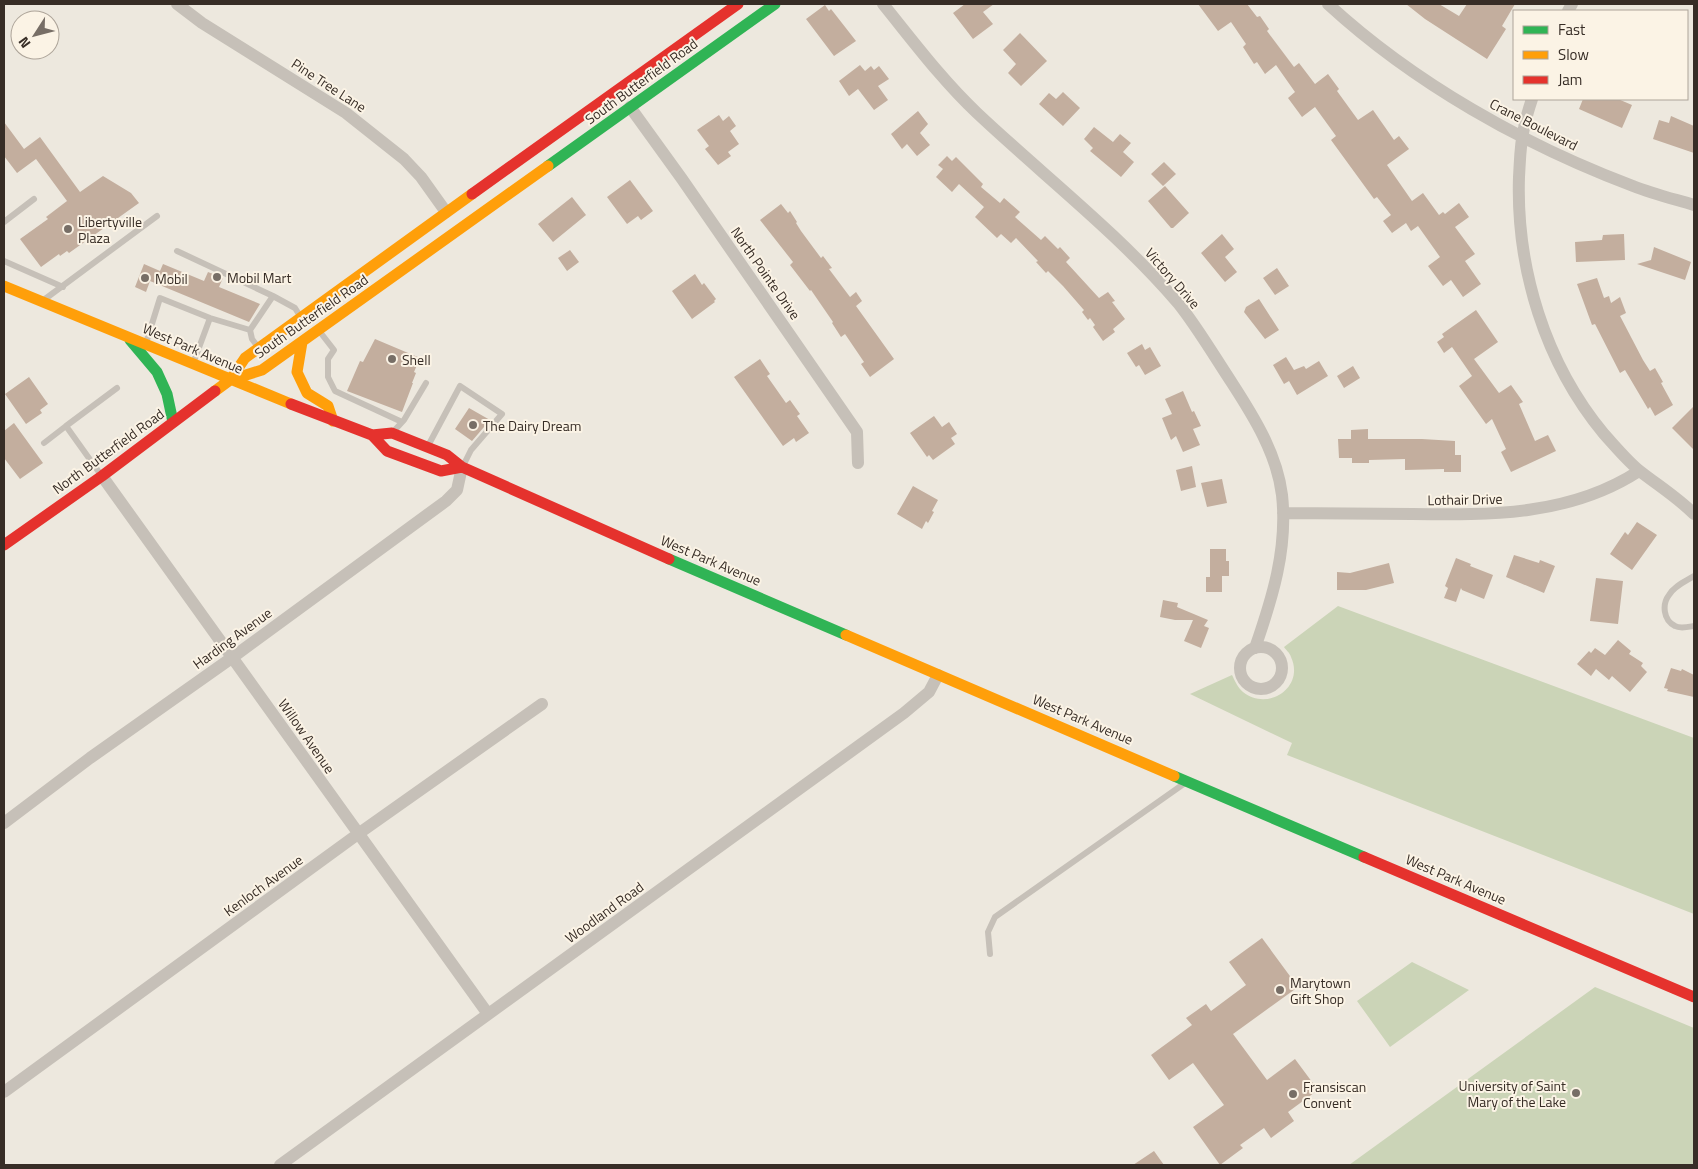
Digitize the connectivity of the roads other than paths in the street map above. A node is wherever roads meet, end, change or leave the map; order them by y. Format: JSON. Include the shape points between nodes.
{"nodes":[{"id":1,"x":177,"y":4,"type":"edge"},
{"id":2,"x":775,"y":4,"type":"edge"},
{"id":3,"x":883,"y":4,"type":"edge"},
{"id":4,"x":1328,"y":4,"type":"edge"},
{"id":5,"x":732,"y":5,"type":"edge"},
{"id":6,"x":1532,"y":100,"type":"edge"},
{"id":7,"x":630,"y":107,"type":"junction"},
{"id":8,"x":1523,"y":137,"type":"junction"},
{"id":9,"x":34,"y":199,"type":"dead end"},
{"id":10,"x":1694,"y":205,"type":"edge"},
{"id":11,"x":446,"y":212,"type":"junction"},
{"id":12,"x":158,"y":216,"type":"dead end"},
{"id":13,"x":4,"y":222,"type":"edge"},
{"id":14,"x":177,"y":251,"type":"dead end"},
{"id":15,"x":4,"y":262,"type":"edge"},
{"id":16,"x":4,"y":286,"type":"edge"},
{"id":17,"x":63,"y":287,"type":"junction"},
{"id":18,"x":273,"y":296,"type":"junction"},
{"id":19,"x":42,"y":302,"type":"junction"},
{"id":20,"x":301,"y":317,"type":"junction"},
{"id":21,"x":210,"y":318,"type":"junction"},
{"id":22,"x":250,"y":330,"type":"junction"},
{"id":23,"x":318,"y":330,"type":"junction"},
{"id":24,"x":127,"y":337,"type":"junction"},
{"id":25,"x":302,"y":342,"type":"junction"},
{"id":26,"x":146,"y":345,"type":"junction"},
{"id":27,"x":259,"y":348,"type":"junction"},
{"id":28,"x":193,"y":364,"type":"junction"},
{"id":29,"x":230,"y":380,"type":"junction"},
{"id":30,"x":426,"y":383,"type":"dead end"},
{"id":31,"x":116,"y":388,"type":"dead end"},
{"id":32,"x":333,"y":421,"type":"junction"},
{"id":33,"x":173,"y":422,"type":"junction"},
{"id":34,"x":402,"y":422,"type":"junction"},
{"id":35,"x":66,"y":426,"type":"junction"},
{"id":36,"x":392,"y":433,"type":"junction"},
{"id":37,"x":372,"y":434,"type":"junction"},
{"id":38,"x":44,"y":443,"type":"dead end"},
{"id":39,"x":427,"y":447,"type":"junction"},
{"id":40,"x":858,"y":463,"type":"dead end"},
{"id":41,"x":462,"y":467,"type":"junction"},
{"id":42,"x":1639,"y":470,"type":"junction"},
{"id":43,"x":102,"y":476,"type":"junction"},
{"id":44,"x":1283,"y":513,"type":"junction"},
{"id":45,"x":1694,"y":514,"type":"edge"},
{"id":46,"x":4,"y":545,"type":"edge"},
{"id":47,"x":1694,"y":576,"type":"edge"},
{"id":48,"x":1694,"y":626,"type":"edge"},
{"id":49,"x":1255,"y":648,"type":"dead end"},
{"id":50,"x":233,"y":657,"type":"junction"},
{"id":51,"x":938,"y":675,"type":"junction"},
{"id":52,"x":542,"y":704,"type":"dead end"},
{"id":53,"x":1188,"y":781,"type":"junction"},
{"id":54,"x":4,"y":823,"type":"edge"},
{"id":55,"x":358,"y":834,"type":"junction"},
{"id":56,"x":990,"y":954,"type":"dead end"},
{"id":57,"x":1694,"y":997,"type":"edge"},
{"id":58,"x":488,"y":1014,"type":"junction"},
{"id":59,"x":4,"y":1092,"type":"edge"},
{"id":60,"x":280,"y":1165,"type":"edge"}],
"edges":[{"from":1,"to":11,"type":"street","name":"Pine Tree Lane","via":[[346,113],[404,159]]},
{"from":2,"to":7,"type":"main road","name":"South Butterfield Road"},
{"from":3,"to":44,"type":"street","name":"Victory Drive","via":[[977,113],[1110,231],[1194,324],[1260,429],[1276,468]]},
{"from":4,"to":8,"type":"street","name":"Crane Boulevard","via":[[1406,66],[1493,122]]},
{"from":5,"to":11,"type":"main road","name":"South Butterfield Road"},
{"from":6,"to":8,"type":"street"},
{"from":7,"to":23,"type":"main road","name":"South Butterfield Road"},
{"from":7,"to":40,"type":"street","name":"North Pointe Drive","via":[[856,432]]},
{"from":8,"to":10,"type":"street","name":"Crane Boulevard","via":[[1626,184]]},
{"from":8,"to":42,"type":"street","via":[[1518,197],[1522,249],[1531,292],[1546,337],[1585,408],[1604,434]]},
{"from":9,"to":13,"type":"lane"},
{"from":11,"to":20,"type":"main road","name":"South Butterfield Road"},
{"from":12,"to":17,"type":"lane"},
{"from":14,"to":18,"type":"lane"},
{"from":15,"to":17,"type":"lane"},
{"from":16,"to":19,"type":"main road","name":"West Park Avenue"},
{"from":17,"to":19,"type":"lane"},
{"from":18,"to":20,"type":"lane","via":[[295,308]]},
{"from":18,"to":22,"type":"lane"},
{"from":19,"to":24,"type":"main road","name":"West Park Avenue"},
{"from":20,"to":27,"type":"main road","name":"South Butterfield Road"},
{"from":21,"to":22,"type":"lane"},
{"from":21,"to":26,"type":"lane","via":[[160,298]]},
{"from":21,"to":28,"type":"lane"},
{"from":22,"to":27,"type":"lane"},
{"from":23,"to":25,"type":"main road","name":"South Butterfield Road"},
{"from":23,"to":34,"type":"lane","via":[[334,350],[328,359],[328,377],[335,390]]},
{"from":24,"to":26,"type":"main road","name":"West Park Avenue"},
{"from":24,"to":33,"type":"main road","via":[[157,372],[167,394]]},
{"from":25,"to":29,"type":"main road","name":"South Butterfield Road","via":[[262,370]]},
{"from":25,"to":32,"type":"main road","via":[[298,372],[308,393],[328,406]]},
{"from":26,"to":28,"type":"main road","name":"West Park Avenue"},
{"from":27,"to":29,"type":"main road","name":"South Butterfield Road","via":[[246,358]]},
{"from":28,"to":29,"type":"main road","name":"West Park Avenue"},
{"from":29,"to":32,"type":"main road","name":"West Park Avenue"},
{"from":29,"to":33,"type":"main road","name":"North Butterfield Road"},
{"from":30,"to":34,"type":"lane"},
{"from":31,"to":35,"type":"lane"},
{"from":32,"to":37,"type":"main road","name":"West Park Avenue"},
{"from":33,"to":43,"type":"main road","name":"North Butterfield Road"},
{"from":34,"to":36,"type":"lane"},
{"from":35,"to":38,"type":"lane"},
{"from":35,"to":43,"type":"lane"},
{"from":36,"to":37,"type":"main road","name":"West Park Avenue"},
{"from":36,"to":39,"type":"main road","name":"West Park Avenue"},
{"from":37,"to":41,"type":"main road","name":"West Park Avenue","via":[[387,450],[441,471]]},
{"from":39,"to":41,"type":"main road","name":"West Park Avenue","via":[[447,455]]},
{"from":39,"to":41,"type":"lane","via":[[460,386],[502,414],[471,450]]},
{"from":41,"to":50,"type":"street","name":"Harding Avenue","via":[[457,490],[446,502]]},
{"from":41,"to":51,"type":"main road","name":"West Park Avenue"},
{"from":42,"to":44,"type":"street","name":"Lothair Drive","via":[[1620,483],[1593,494],[1533,510],[1460,515]]},
{"from":42,"to":45,"type":"street","via":[[1682,501]]},
{"from":43,"to":46,"type":"main road","name":"North Butterfield Road"},
{"from":43,"to":50,"type":"street","name":"Willow Avenue"},
{"from":44,"to":49,"type":"street","name":"Victory Drive","via":[[1277,578]]},
{"from":47,"to":48,"type":"lane","via":[[1669,594],[1664,605],[1667,619],[1675,626]]},
{"from":50,"to":54,"type":"street","name":"Harding Avenue"},
{"from":50,"to":55,"type":"street","name":"Willow Avenue"},
{"from":51,"to":53,"type":"main road","name":"West Park Avenue"},
{"from":51,"to":58,"type":"street","name":"Woodland Road","via":[[929,692],[904,713]]},
{"from":52,"to":55,"type":"street","name":"Kenloch Avenue"},
{"from":53,"to":56,"type":"lane","via":[[995,917],[988,932]]},
{"from":53,"to":57,"type":"main road","name":"West Park Avenue"},
{"from":55,"to":58,"type":"street","name":"Willow Avenue"},
{"from":55,"to":59,"type":"street","name":"Kenloch Avenue"},
{"from":58,"to":60,"type":"street","name":"Woodland Road"}]}
